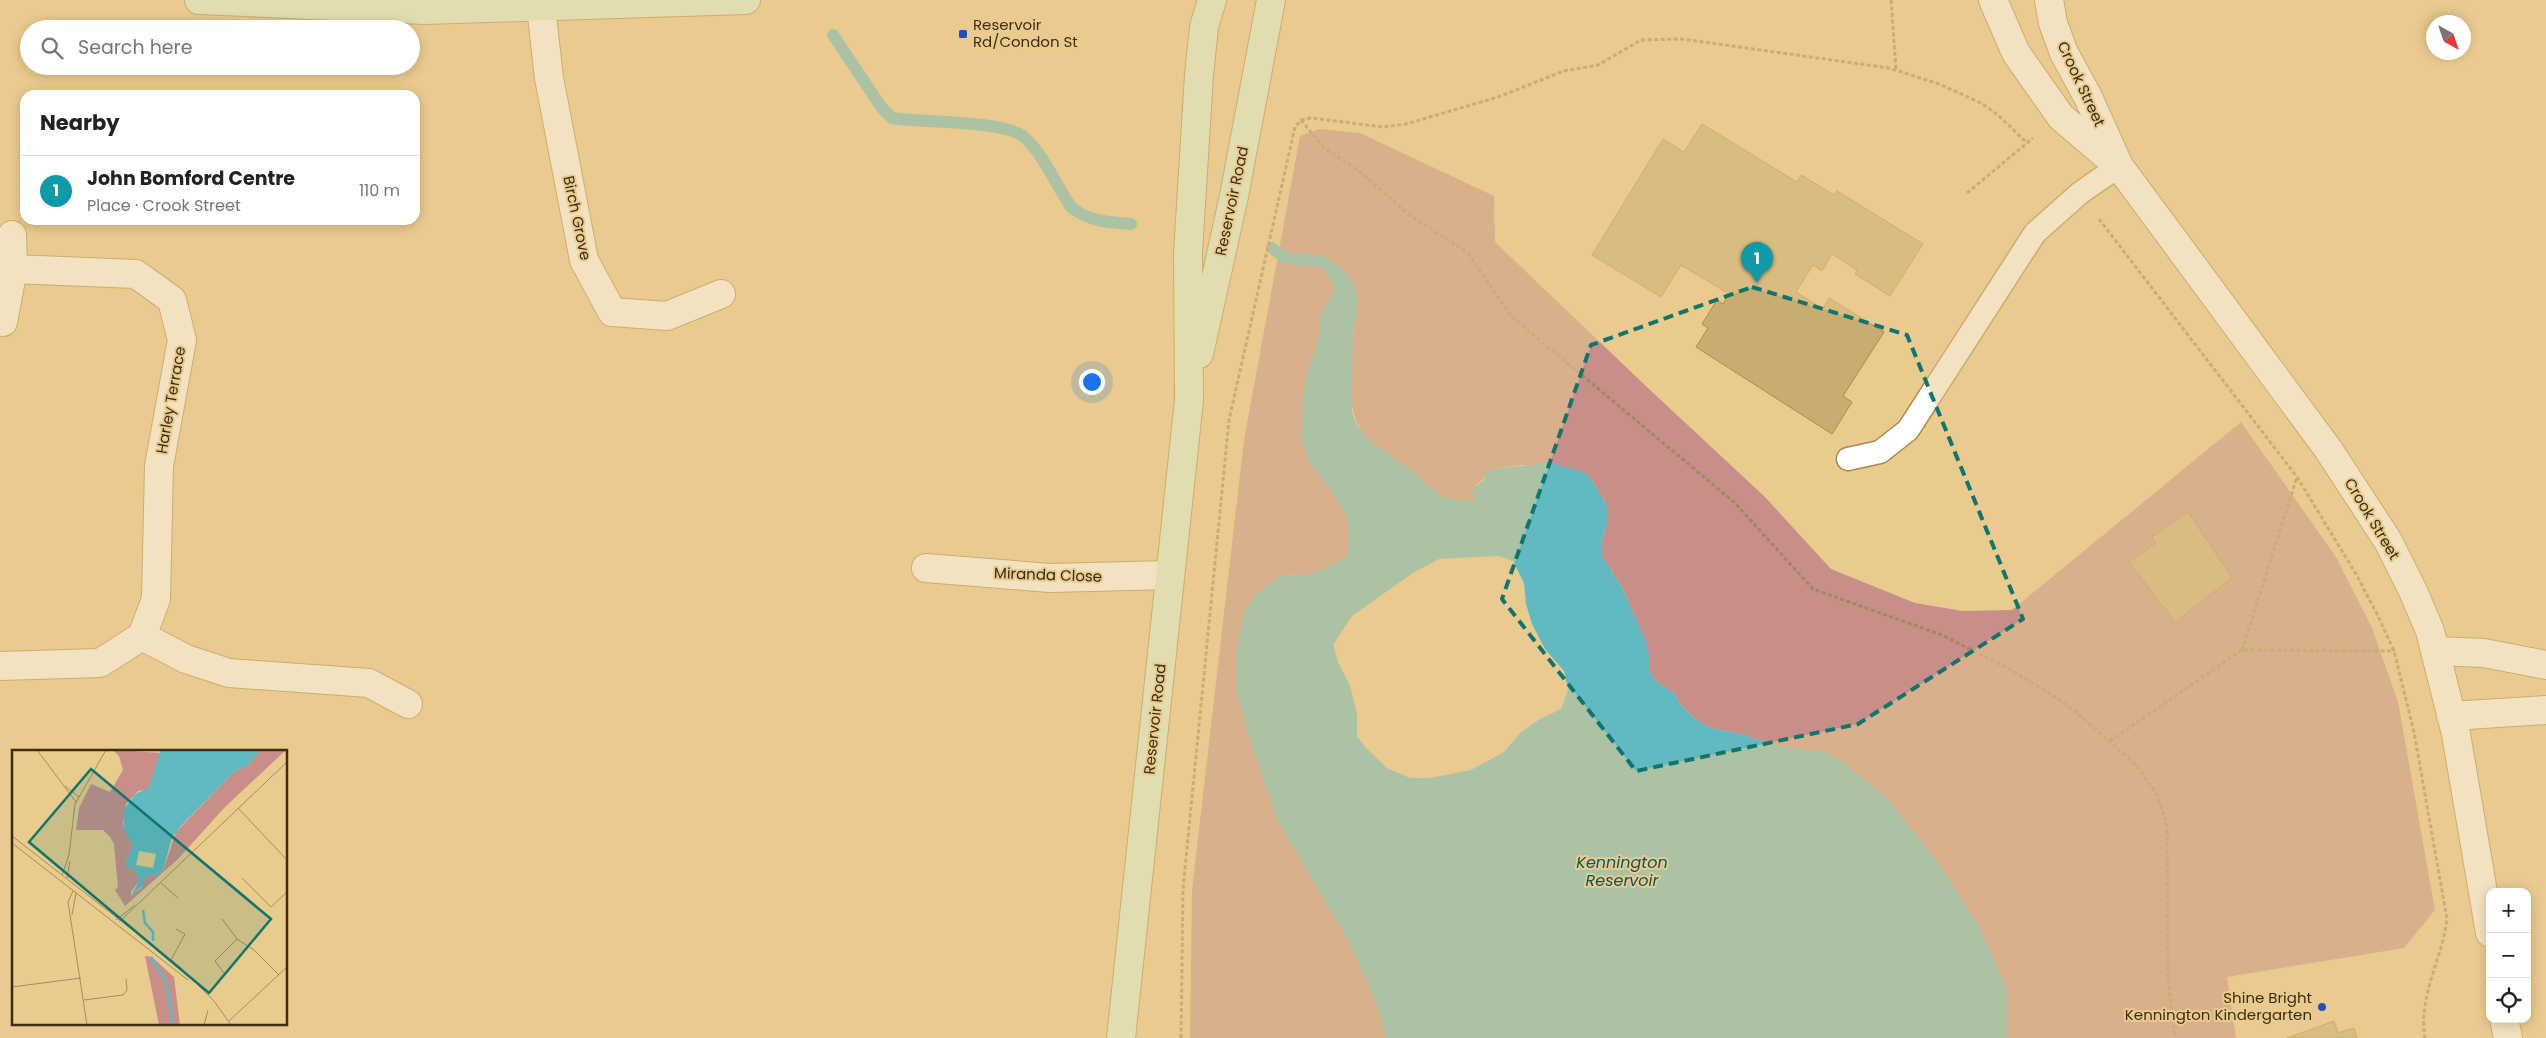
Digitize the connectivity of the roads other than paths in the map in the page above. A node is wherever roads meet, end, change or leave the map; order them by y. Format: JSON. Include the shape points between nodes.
{"nodes":[{"id":1,"x":199,"y":0,"type":"edge"},
{"id":2,"x":746,"y":0,"type":"edge"},
{"id":3,"x":1212,"y":0,"type":"edge"},
{"id":4,"x":1271,"y":0,"type":"edge"},
{"id":5,"x":1993,"y":0,"type":"edge"},
{"id":6,"x":2049,"y":0,"type":"edge"},
{"id":7,"x":541,"y":7,"type":"junction"},
{"id":8,"x":2119,"y":166,"type":"junction"},
{"id":9,"x":12,"y":235,"type":"dead end"},
{"id":10,"x":13,"y":269,"type":"junction"},
{"id":11,"x":721,"y":294,"type":"dead end"},
{"id":12,"x":3,"y":322,"type":"dead end"},
{"id":13,"x":1189,"y":400,"type":"junction"},
{"id":14,"x":1848,"y":459,"type":"dead end"},
{"id":15,"x":926,"y":568,"type":"dead end"},
{"id":16,"x":1170,"y":575,"type":"junction"},
{"id":17,"x":142,"y":636,"type":"junction"},
{"id":18,"x":2436,"y":651,"type":"junction"},
{"id":19,"x":2546,"y":665,"type":"edge"},
{"id":20,"x":0,"y":666,"type":"edge"},
{"id":21,"x":408,"y":704,"type":"dead end"},
{"id":22,"x":2546,"y":710,"type":"edge"},
{"id":23,"x":2452,"y":716,"type":"junction"},
{"id":24,"x":2490,"y":933,"type":"edge"},
{"id":25,"x":2505,"y":1023,"type":"edge"},
{"id":26,"x":1121,"y":1038,"type":"edge"},
{"id":27,"x":2508,"y":1038,"type":"edge"}],
"edges":[{"from":1,"to":7,"type":"main road","via":[[424,10]]},
{"from":2,"to":7,"type":"main road"},
{"from":3,"to":13,"type":"main road","name":"Reservoir Road","via":[[1204,27],[1199,75],[1188,252]]},
{"from":4,"to":13,"type":"main road","name":"Reservoir Road","via":[[1234,196]]},
{"from":5,"to":8,"type":"street","name":"Crook Street","via":[[2016,52],[2061,117]]},
{"from":6,"to":8,"type":"street","name":"Crook Street","via":[[2064,53]]},
{"from":7,"to":11,"type":"street","name":"Birch Grove","via":[[550,78],[584,260],[612,312],[667,316]]},
{"from":8,"to":14,"type":"lane","via":[[2080,193],[2035,233],[1908,430],[1880,452]]},
{"from":8,"to":18,"type":"street","name":"Crook Street","via":[[2360,497],[2413,591]]},
{"from":9,"to":10,"type":"street"},
{"from":10,"to":12,"type":"street"},
{"from":10,"to":17,"type":"street","name":"Harley Terrace","via":[[136,274],[172,300],[182,340],[159,466],[156,599]]},
{"from":13,"to":16,"type":"main road","name":"Reservoir Road"},
{"from":15,"to":16,"type":"street","name":"Miranda Close","via":[[1050,578]]},
{"from":16,"to":26,"type":"main road","name":"Reservoir Road"},
{"from":17,"to":20,"type":"street","via":[[100,662]]},
{"from":17,"to":21,"type":"street","via":[[186,659],[229,673],[369,683]]},
{"from":18,"to":19,"type":"street","via":[[2484,653]]},
{"from":18,"to":23,"type":"street","name":"Crook Street"},
{"from":22,"to":23,"type":"street"},
{"from":23,"to":24,"type":"street","name":"Crook Street"},
{"from":25,"to":27,"type":"street"}]}
